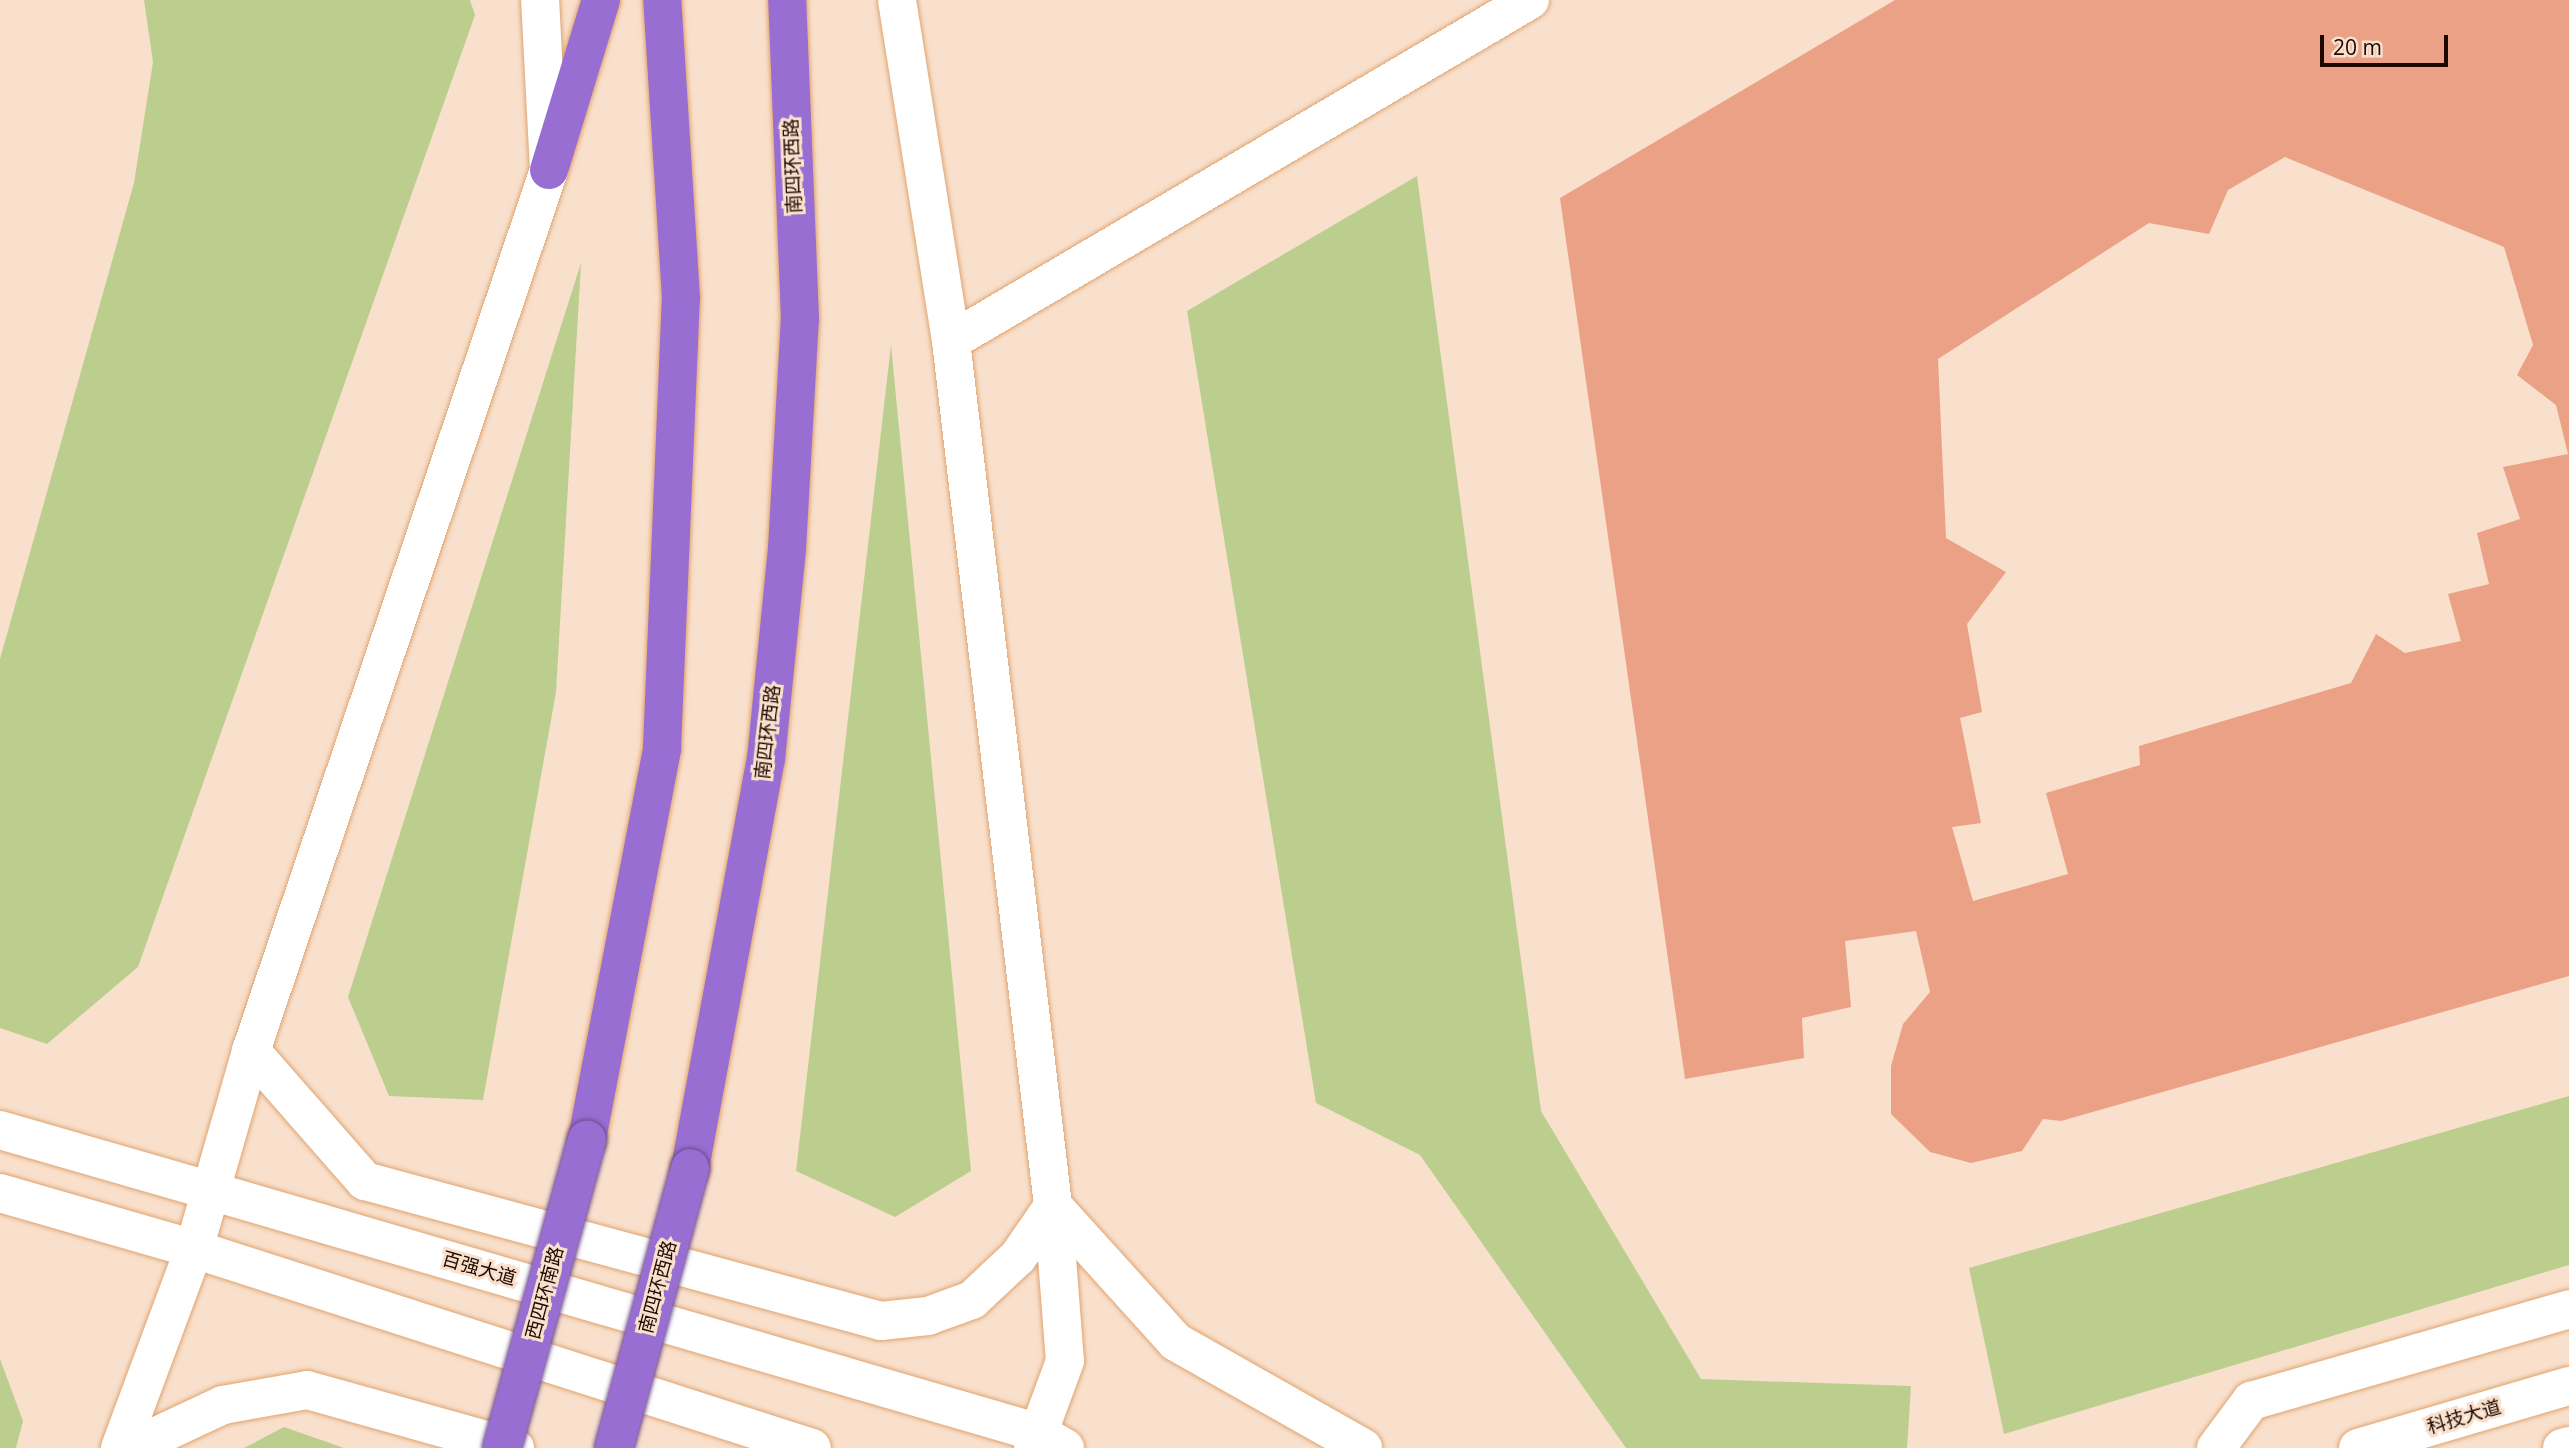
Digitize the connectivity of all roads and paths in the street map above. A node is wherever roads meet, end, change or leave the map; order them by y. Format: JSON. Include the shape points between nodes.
{"nodes":[{"id":1,"x":540,"y":0,"type":"edge"},
{"id":2,"x":601,"y":0,"type":"edge"},
{"id":3,"x":662,"y":0,"type":"edge"},
{"id":4,"x":786,"y":0,"type":"edge"},
{"id":5,"x":897,"y":0,"type":"edge"},
{"id":6,"x":1530,"y":0,"type":"edge"},
{"id":7,"x":549,"y":170,"type":"junction"},
{"id":8,"x":951,"y":341,"type":"junction"},
{"id":9,"x":251,"y":1051,"type":"junction"},
{"id":10,"x":0,"y":1129,"type":"edge"},
{"id":11,"x":211,"y":1191,"type":"junction"},
{"id":12,"x":0,"y":1193,"type":"edge"},
{"id":13,"x":1052,"y":1206,"type":"junction"},
{"id":14,"x":194,"y":1249,"type":"junction"},
{"id":15,"x":2569,"y":1309,"type":"edge"},
{"id":16,"x":2569,"y":1386,"type":"edge"},
{"id":17,"x":1046,"y":1443,"type":"edge"},
{"id":18,"x":2569,"y":1446,"type":"edge"},
{"id":19,"x":120,"y":1448,"type":"edge"},
{"id":20,"x":131,"y":1448,"type":"edge"},
{"id":21,"x":502,"y":1448,"type":"edge"},
{"id":22,"x":515,"y":1448,"type":"edge"},
{"id":23,"x":614,"y":1448,"type":"edge"},
{"id":24,"x":812,"y":1448,"type":"edge"},
{"id":25,"x":1363,"y":1448,"type":"edge"},
{"id":26,"x":2216,"y":1448,"type":"edge"},
{"id":27,"x":2358,"y":1448,"type":"edge"},
{"id":28,"x":2562,"y":1448,"type":"edge"}],
"edges":[{"from":1,"to":7,"type":"main road"},
{"from":2,"to":7,"type":"highway"},
{"from":3,"to":21,"type":"highway","name":"西四环南路","bridge":true,"via":[[681,298],[662,748],[587,1139]]},
{"from":4,"to":23,"type":"highway","name":"南四环西路","bridge":true,"via":[[800,319],[787,549],[766,759],[690,1167]]},
{"from":5,"to":8,"type":"main road"},
{"from":6,"to":8,"type":"main road"},
{"from":7,"to":9,"type":"main road"},
{"from":8,"to":13,"type":"main road"},
{"from":9,"to":11,"type":"main road"},
{"from":9,"to":13,"type":"main road","via":[[365,1181],[881,1321],[928,1315],[972,1300],[1018,1257]]},
{"from":10,"to":11,"type":"main road","name":"百强大道"},
{"from":11,"to":14,"type":"main road"},
{"from":11,"to":17,"type":"main road","name":"百强大道"},
{"from":12,"to":14,"type":"main road"},
{"from":13,"to":17,"type":"main road","via":[[1065,1361]]},
{"from":13,"to":25,"type":"main road","via":[[1176,1342]]},
{"from":14,"to":19,"type":"main road"},
{"from":14,"to":24,"type":"main road"},
{"from":15,"to":26,"type":"main road","via":[[2251,1401]]},
{"from":16,"to":27,"type":"main road","name":"科技大道"},
{"from":18,"to":28,"type":"main road"},
{"from":20,"to":22,"type":"main road","via":[[223,1405],[307,1390]]}]}
